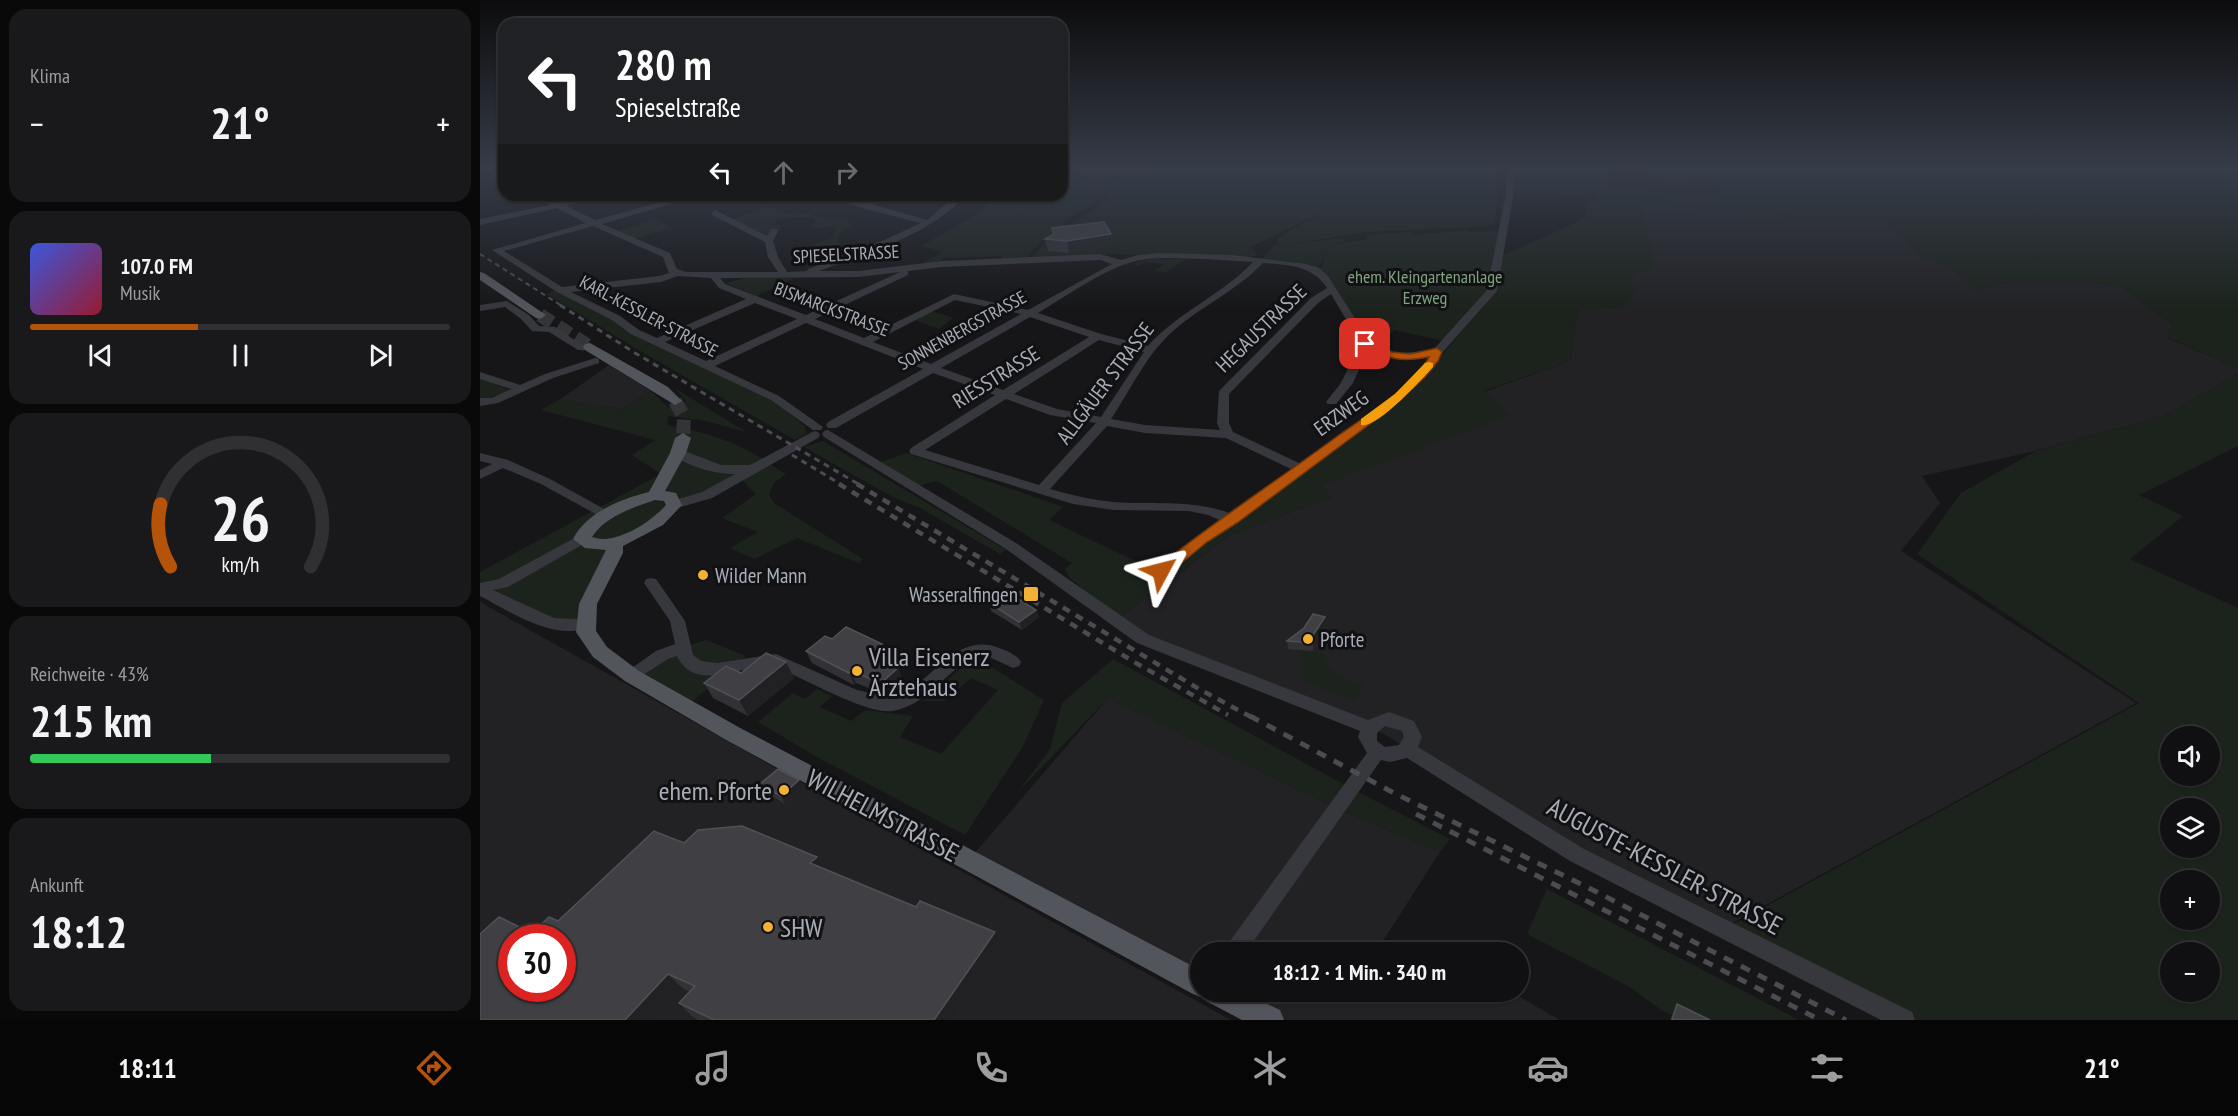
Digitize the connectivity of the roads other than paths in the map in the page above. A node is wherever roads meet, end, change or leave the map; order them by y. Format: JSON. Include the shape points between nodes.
{"nodes":[{"id":1,"x":509,"y":216,"type":"edge"},
{"id":2,"x":580,"y":216,"type":"edge"},
{"id":3,"x":620,"y":216,"type":"edge"},
{"id":4,"x":720,"y":216,"type":"edge"},
{"id":5,"x":902,"y":216,"type":"edge"},
{"id":6,"x":938,"y":216,"type":"edge"},
{"id":7,"x":1506,"y":216,"type":"edge"},
{"id":8,"x":480,"y":222,"type":"edge"},
{"id":9,"x":593,"y":223,"type":"junction"},
{"id":10,"x":929,"y":223,"type":"junction"},
{"id":11,"x":774,"y":231,"type":"dead end"},
{"id":12,"x":769,"y":241,"type":"junction"},
{"id":13,"x":1260,"y":260,"type":"junction"},
{"id":14,"x":1116,"y":265,"type":"junction"},
{"id":15,"x":917,"y":266,"type":"junction"},
{"id":16,"x":677,"y":273,"type":"junction"},
{"id":17,"x":784,"y":274,"type":"junction"},
{"id":18,"x":803,"y":274,"type":"junction"},
{"id":19,"x":480,"y":275,"type":"edge"},
{"id":20,"x":715,"y":277,"type":"junction"},
{"id":21,"x":1332,"y":289,"type":"junction"},
{"id":22,"x":560,"y":290,"type":"junction"},
{"id":23,"x":755,"y":299,"type":"junction"},
{"id":24,"x":480,"y":308,"type":"edge"},
{"id":25,"x":1029,"y":313,"type":"junction"},
{"id":26,"x":540,"y":315,"type":"tunnel mouth"},
{"id":27,"x":807,"y":318,"type":"junction"},
{"id":28,"x":1097,"y":336,"type":"junction"},
{"id":29,"x":866,"y":341,"type":"junction"},
{"id":30,"x":654,"y":343,"type":"junction"},
{"id":31,"x":1365,"y":344,"type":"junction"},
{"id":32,"x":586,"y":348,"type":"joint"},
{"id":33,"x":1150,"y":350,"type":"junction"},
{"id":34,"x":1437,"y":352,"type":"junction"},
{"id":35,"x":596,"y":361,"type":"dead end"},
{"id":36,"x":705,"y":366,"type":"junction"},
{"id":37,"x":930,"y":368,"type":"junction"},
{"id":38,"x":480,"y":375,"type":"edge"},
{"id":39,"x":522,"y":389,"type":"junction"},
{"id":40,"x":1004,"y":395,"type":"junction"},
{"id":41,"x":675,"y":401,"type":"tunnel mouth"},
{"id":42,"x":480,"y":402,"type":"edge"},
{"id":43,"x":1332,"y":402,"type":"dead end"},
{"id":44,"x":1103,"y":423,"type":"junction"},
{"id":45,"x":823,"y":430,"type":"junction"},
{"id":46,"x":1228,"y":434,"type":"junction"},
{"id":47,"x":681,"y":446,"type":"joint"},
{"id":48,"x":480,"y":457,"type":"edge"},
{"id":49,"x":504,"y":463,"type":"junction"},
{"id":50,"x":757,"y":467,"type":"junction"},
{"id":51,"x":1300,"y":468,"type":"junction"},
{"id":52,"x":480,"y":475,"type":"edge"},
{"id":53,"x":1041,"y":491,"type":"junction"},
{"id":54,"x":655,"y":495,"type":"junction"},
{"id":55,"x":674,"y":505,"type":"junction"},
{"id":56,"x":608,"y":515,"type":"junction"},
{"id":57,"x":1233,"y":520,"type":"junction"},
{"id":58,"x":582,"y":539,"type":"junction"},
{"id":59,"x":615,"y":543,"type":"junction"},
{"id":60,"x":1152,"y":579,"type":"dead end"},
{"id":61,"x":651,"y":583,"type":"dead end"},
{"id":62,"x":480,"y":589,"type":"edge"},
{"id":63,"x":585,"y":624,"type":"junction"},
{"id":64,"x":682,"y":647,"type":"junction"},
{"id":65,"x":1013,"y":662,"type":"dead end"},
{"id":66,"x":632,"y":676,"type":"junction"},
{"id":67,"x":1370,"y":728,"type":"junction"},
{"id":68,"x":1407,"y":749,"type":"junction"},
{"id":69,"x":1377,"y":752,"type":"junction"},
{"id":70,"x":1241,"y":942,"type":"edge"},
{"id":71,"x":1190,"y":979,"type":"edge"},
{"id":72,"x":1235,"y":1002,"type":"edge"},
{"id":73,"x":1270,"y":1020,"type":"edge"},
{"id":74,"x":1904,"y":1020,"type":"edge"}],
"edges":[{"from":1,"to":8,"type":"street"},
{"from":2,"to":9,"type":"street"},
{"from":3,"to":9,"type":"street"},
{"from":4,"to":12,"type":"street"},
{"from":5,"to":10,"type":"street"},
{"from":6,"to":10,"type":"street"},
{"from":7,"to":34,"type":"street","name":"ERZWEG","via":[[1492,291]]},
{"from":9,"to":16,"type":"street","via":[[667,255]]},
{"from":9,"to":22,"type":"street","name":"KARL-KESSLER-STRASSE","via":[[497,250]]},
{"from":10,"to":18,"type":"street"},
{"from":11,"to":12,"type":"street"},
{"from":12,"to":17,"type":"street"},
{"from":13,"to":14,"type":"street","name":"SPIESELSTRASSE","via":[[1143,257]]},
{"from":13,"to":21,"type":"street","name":"SPIESELSTRASSE","via":[[1307,266],[1323,276]]},
{"from":13,"to":33,"type":"street","name":"ALLGÄUER STRASSE","via":[[1242,279],[1168,330]]},
{"from":14,"to":15,"type":"street","name":"SPIESELSTRASSE","via":[[1100,258]]},
{"from":14,"to":25,"type":"street","name":"SONNENBERGSTRASSE"},
{"from":15,"to":18,"type":"street","name":"SPIESELSTRASSE","via":[[858,274]]},
{"from":15,"to":27,"type":"street"},
{"from":16,"to":20,"type":"street","name":"BISMARCKSTRASSE"},
{"from":16,"to":22,"type":"street","via":[[661,279]]},
{"from":17,"to":18,"type":"street","name":"SPIESELSTRASSE"},
{"from":17,"to":20,"type":"street","name":"SPIESELSTRASSE"},
{"from":19,"to":26,"type":"main road"},
{"from":20,"to":23,"type":"street","name":"BISMARCKSTRASSE","via":[[722,286]]},
{"from":21,"to":31,"type":"street","name":"SPIESELSTRASSE"},
{"from":21,"to":46,"type":"street","name":"HEGAUSTRASSE","via":[[1315,300],[1223,393],[1222,423]]},
{"from":22,"to":30,"type":"street","name":"KARL-KESSLER-STRASSE","via":[[616,318]]},
{"from":23,"to":27,"type":"street","name":"BISMARCKSTRASSE"},
{"from":23,"to":30,"type":"street"},
{"from":24,"to":32,"type":"street","via":[[507,304],[536,329],[551,330]]},
{"from":25,"to":28,"type":"street"},
{"from":25,"to":29,"type":"street","via":[[954,297]]},
{"from":25,"to":37,"type":"street","name":"SONNENBERGSTRASSE"},
{"from":27,"to":29,"type":"street","name":"BISMARCKSTRASSE"},
{"from":27,"to":36,"type":"street"},
{"from":28,"to":33,"type":"street"},
{"from":28,"to":40,"type":"street","name":"RIESSTRASSE"},
{"from":29,"to":37,"type":"street","name":"BISMARCKSTRASSE"},
{"from":30,"to":36,"type":"street","name":"KARL-KESSLER-STRASSE"},
{"from":31,"to":34,"type":"street","via":[[1390,355],[1410,358]]},
{"from":31,"to":43,"type":"street"},
{"from":32,"to":41,"type":"main road","via":[[663,390]]},
{"from":33,"to":44,"type":"street","name":"ALLGÄUER STRASSE"},
{"from":34,"to":51,"type":"street","name":"ERZWEG","via":[[1399,396]]},
{"from":35,"to":39,"type":"street"},
{"from":36,"to":45,"type":"street","name":"KARL-KESSLER-STRASSE","via":[[775,398]]},
{"from":37,"to":40,"type":"street","name":"BISMARCKSTRASSE"},
{"from":37,"to":45,"type":"street","name":"SONNENBERGSTRASSE"},
{"from":38,"to":39,"type":"street"},
{"from":39,"to":42,"type":"street","via":[[494,401]]},
{"from":40,"to":44,"type":"street","name":"BISMARCKSTRASSE"},
{"from":40,"to":53,"type":"street","name":"RIESSTRASSE","via":[[915,451]]},
{"from":44,"to":46,"type":"street","name":"BISMARCKSTRASSE"},
{"from":44,"to":53,"type":"street","name":"ALLGÄUER STRASSE"},
{"from":45,"to":50,"type":"street","name":"SONNENBERGSTRASSE"},
{"from":45,"to":67,"type":"street","name":"KARL-KESSLER-STRASSE","via":[[1011,546],[1143,639]]},
{"from":46,"to":51,"type":"street","name":"BISMARCKSTRASSE"},
{"from":47,"to":50,"type":"street","name":"SONNENBERGSTRASSE","via":[[691,460],[727,471]]},
{"from":47,"to":54,"type":"main road"},
{"from":48,"to":49,"type":"street"},
{"from":49,"to":52,"type":"street"},
{"from":49,"to":56,"type":"street","via":[[549,481]]},
{"from":50,"to":55,"type":"street","name":"SONNENBERGSTRASSE","via":[[706,495]]},
{"from":51,"to":57,"type":"street","name":"ERZWEG"},
{"from":53,"to":57,"type":"street","via":[[1114,506],[1189,507]]},
{"from":54,"to":55,"type":"main road","via":[[670,497]]},
{"from":54,"to":56,"type":"main road"},
{"from":55,"to":59,"type":"main road","via":[[658,520]]},
{"from":56,"to":58,"type":"main road","via":[[589,528]]},
{"from":57,"to":60,"type":"street","name":"ERZWEG"},
{"from":58,"to":59,"type":"main road","via":[[591,545]]},
{"from":58,"to":62,"type":"street","via":[[503,583]]},
{"from":59,"to":63,"type":"main road","via":[[614,553],[588,604]]},
{"from":61,"to":64,"type":"street","via":[[674,612],[684,633]]},
{"from":62,"to":63,"type":"street","via":[[535,618],[553,624]]},
{"from":63,"to":66,"type":"main road","name":"WILHELMSTRASSE","via":[[600,652]]},
{"from":64,"to":65,"type":"street","via":[[688,660],[696,665],[717,670],[776,660],[880,704],[893,705],[913,695],[975,648],[989,649]]},
{"from":64,"to":66,"type":"street","via":[[662,655]]},
{"from":66,"to":71,"type":"main road","name":"WILHELMSTRASSE","via":[[793,767]]},
{"from":67,"to":68,"type":"street","via":[[1382,720],[1402,722],[1413,736]]},
{"from":67,"to":69,"type":"street","via":[[1369,742]]},
{"from":68,"to":69,"type":"street","via":[[1391,755]]},
{"from":68,"to":74,"type":"street","name":"AUGUSTE-KESSLER-STRASSE","via":[[1577,855]]},
{"from":69,"to":70,"type":"street"},
{"from":72,"to":73,"type":"main road"}]}
